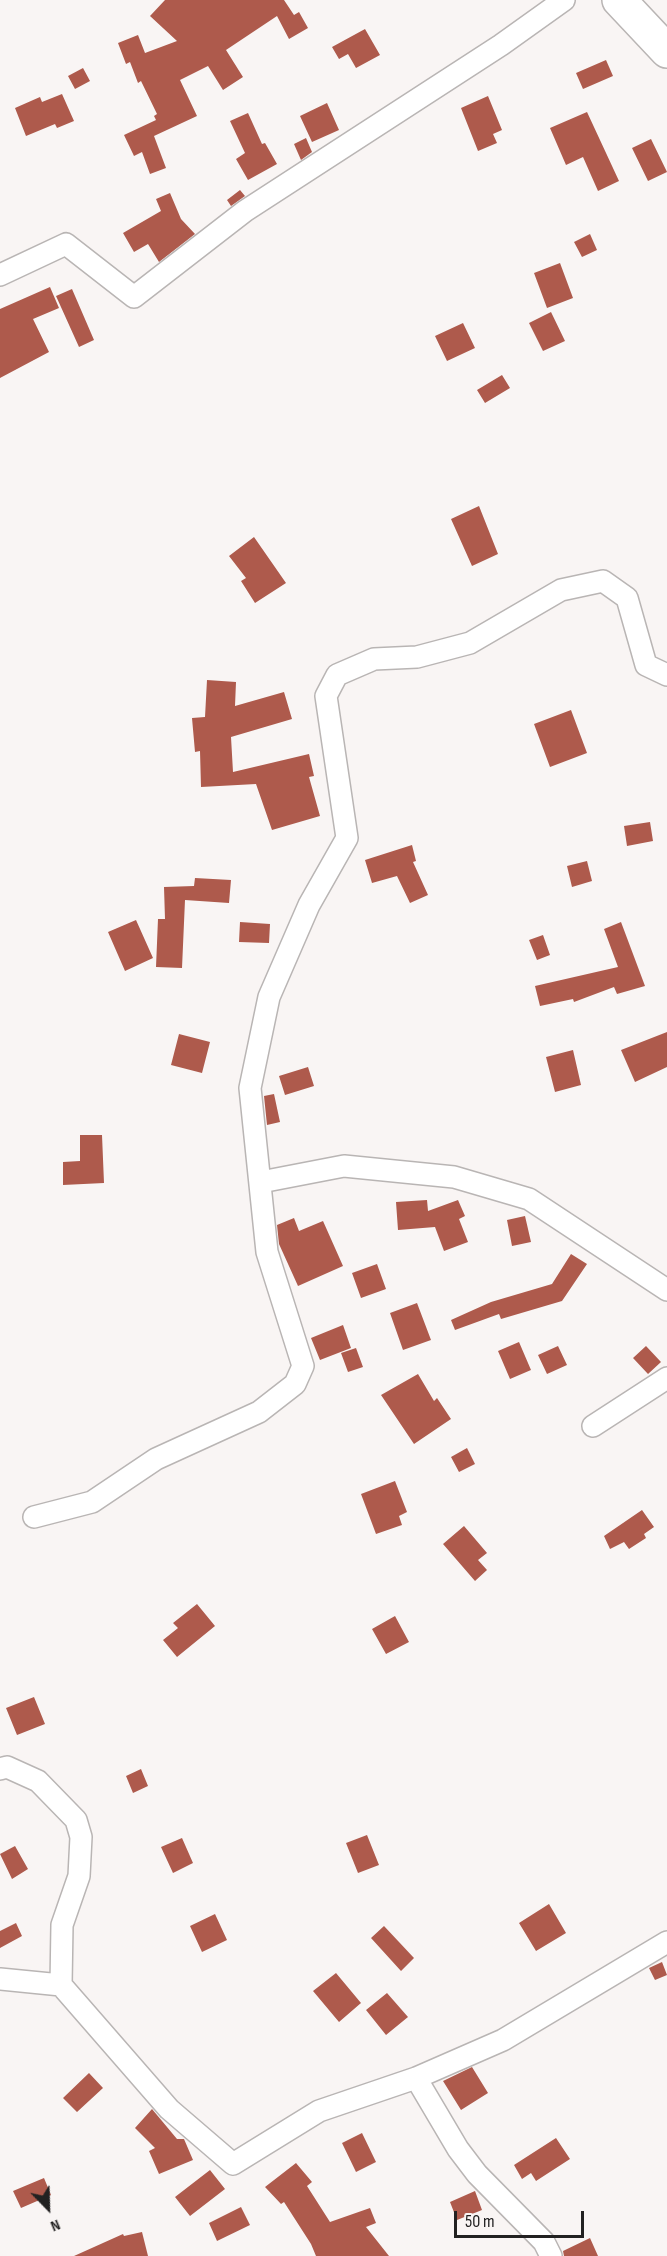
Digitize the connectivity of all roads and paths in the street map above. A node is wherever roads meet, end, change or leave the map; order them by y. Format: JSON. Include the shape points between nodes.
{"nodes":[{"id":1,"x":564,"y":0,"type":"edge"},
{"id":2,"x":619,"y":0,"type":"edge"},
{"id":3,"x":667,"y":51,"type":"edge"},
{"id":4,"x":0,"y":275,"type":"edge"},
{"id":5,"x":667,"y":675,"type":"edge"},
{"id":6,"x":261,"y":1182,"type":"junction"},
{"id":7,"x":667,"y":1290,"type":"edge"},
{"id":8,"x":667,"y":1378,"type":"edge"},
{"id":9,"x":593,"y":1426,"type":"dead end"},
{"id":10,"x":34,"y":1517,"type":"dead end"},
{"id":11,"x":0,"y":1768,"type":"edge"},
{"id":12,"x":667,"y":1942,"type":"edge"},
{"id":13,"x":0,"y":1979,"type":"edge"},
{"id":14,"x":61,"y":1985,"type":"junction"},
{"id":15,"x":416,"y":2078,"type":"junction"},
{"id":16,"x":551,"y":2256,"type":"edge"}],
"edges":[{"from":1,"to":4,"type":"street","via":[[245,211],[134,297],[66,244]]},
{"from":2,"to":3,"type":"highway"},
{"from":5,"to":6,"type":"street","via":[[646,665],[627,598],[603,581],[561,590],[470,643],[417,657],[374,659],[337,675],[326,696],[347,838],[309,905],[269,997],[250,1088]]},
{"from":6,"to":7,"type":"street","via":[[344,1166],[454,1177],[530,1199]]},
{"from":6,"to":10,"type":"street","via":[[267,1251],[303,1366],[295,1384],[260,1412],[156,1459],[92,1502]]},
{"from":8,"to":9,"type":"street"},
{"from":11,"to":14,"type":"street","via":[[7,1767],[38,1780],[76,1820],[81,1837],[79,1876],[62,1925]]},
{"from":12,"to":15,"type":"street","via":[[503,2040]]},
{"from":13,"to":14,"type":"street"},
{"from":14,"to":15,"type":"street","via":[[169,2109],[233,2164],[319,2111]]},
{"from":15,"to":16,"type":"street","via":[[471,2166],[544,2242]]}]}
